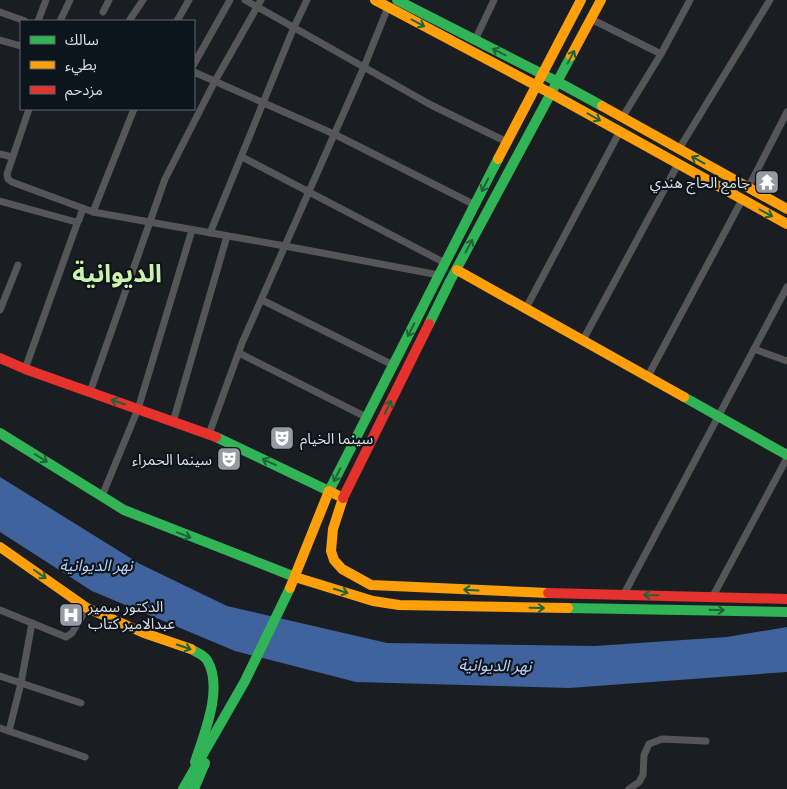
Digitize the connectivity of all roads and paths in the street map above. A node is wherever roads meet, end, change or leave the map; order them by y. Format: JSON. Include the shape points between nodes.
{"nodes":[{"id":1,"x":46,"y":0,"type":"edge"},
{"id":2,"x":70,"y":0,"type":"edge"},
{"id":3,"x":109,"y":0,"type":"edge"},
{"id":4,"x":143,"y":0,"type":"edge"},
{"id":5,"x":189,"y":0,"type":"edge"},
{"id":6,"x":230,"y":0,"type":"edge"},
{"id":7,"x":245,"y":0,"type":"edge"},
{"id":8,"x":307,"y":0,"type":"edge"},
{"id":9,"x":375,"y":0,"type":"edge"},
{"id":10,"x":397,"y":0,"type":"edge"},
{"id":11,"x":494,"y":0,"type":"edge"},
{"id":12,"x":581,"y":0,"type":"edge"},
{"id":13,"x":601,"y":0,"type":"edge"},
{"id":14,"x":690,"y":0,"type":"edge"},
{"id":15,"x":770,"y":0,"type":"edge"},
{"id":16,"x":259,"y":4,"type":"edge"},
{"id":17,"x":388,"y":7,"type":"junction"},
{"id":18,"x":0,"y":12,"type":"edge"},
{"id":19,"x":103,"y":12,"type":"dead end"},
{"id":20,"x":591,"y":19,"type":"junction"},
{"id":21,"x":22,"y":20,"type":"edge"},
{"id":22,"x":38,"y":20,"type":"edge"},
{"id":23,"x":60,"y":20,"type":"edge"},
{"id":24,"x":130,"y":20,"type":"edge"},
{"id":25,"x":178,"y":20,"type":"edge"},
{"id":26,"x":294,"y":27,"type":"junction"},
{"id":27,"x":0,"y":40,"type":"edge"},
{"id":28,"x":475,"y":40,"type":"junction"},
{"id":29,"x":20,"y":46,"type":"edge"},
{"id":30,"x":661,"y":54,"type":"junction"},
{"id":31,"x":195,"y":62,"type":"edge"},
{"id":32,"x":364,"y":67,"type":"junction"},
{"id":33,"x":195,"y":72,"type":"edge"},
{"id":34,"x":542,"y":74,"type":"junction"},
{"id":35,"x":215,"y":81,"type":"junction"},
{"id":36,"x":558,"y":82,"type":"junction"},
{"id":37,"x":536,"y":85,"type":"junction"},
{"id":38,"x":552,"y":94,"type":"junction"},
{"id":39,"x":263,"y":103,"type":"junction"},
{"id":40,"x":29,"y":110,"type":"edge"},
{"id":41,"x":134,"y":110,"type":"edge"},
{"id":42,"x":787,"y":112,"type":"edge"},
{"id":43,"x":622,"y":118,"type":"junction"},
{"id":44,"x":620,"y":131,"type":"junction"},
{"id":45,"x":334,"y":134,"type":"junction"},
{"id":46,"x":507,"y":142,"type":"junction"},
{"id":47,"x":679,"y":149,"type":"junction"},
{"id":48,"x":0,"y":154,"type":"edge"},
{"id":49,"x":242,"y":157,"type":"junction"},
{"id":50,"x":12,"y":158,"type":"junction"},
{"id":51,"x":678,"y":164,"type":"junction"},
{"id":52,"x":748,"y":188,"type":"junction"},
{"id":53,"x":309,"y":192,"type":"junction"},
{"id":54,"x":742,"y":200,"type":"junction"},
{"id":55,"x":0,"y":201,"type":"edge"},
{"id":56,"x":475,"y":205,"type":"junction"},
{"id":57,"x":83,"y":208,"type":"junction"},
{"id":58,"x":787,"y":209,"type":"edge"},
{"id":59,"x":93,"y":212,"type":"junction"},
{"id":60,"x":78,"y":221,"type":"junction"},
{"id":61,"x":149,"y":222,"type":"junction"},
{"id":62,"x":787,"y":224,"type":"edge"},
{"id":63,"x":192,"y":230,"type":"junction"},
{"id":64,"x":210,"y":233,"type":"junction"},
{"id":65,"x":227,"y":236,"type":"junction"},
{"id":66,"x":286,"y":246,"type":"junction"},
{"id":67,"x":445,"y":263,"type":"junction"},
{"id":68,"x":18,"y":265,"type":"dead end"},
{"id":69,"x":457,"y":270,"type":"junction"},
{"id":70,"x":439,"y":275,"type":"junction"},
{"id":71,"x":787,"y":287,"type":"edge"},
{"id":72,"x":262,"y":300,"type":"junction"},
{"id":73,"x":526,"y":308,"type":"junction"},
{"id":74,"x":0,"y":310,"type":"edge"},
{"id":75,"x":583,"y":340,"type":"junction"},
{"id":76,"x":754,"y":349,"type":"junction"},
{"id":77,"x":239,"y":353,"type":"junction"},
{"id":78,"x":0,"y":358,"type":"edge"},
{"id":79,"x":787,"y":361,"type":"edge"},
{"id":80,"x":393,"y":365,"type":"junction"},
{"id":81,"x":25,"y":369,"type":"junction"},
{"id":82,"x":648,"y":376,"type":"junction"},
{"id":83,"x":90,"y":392,"type":"junction"},
{"id":84,"x":138,"y":409,"type":"junction"},
{"id":85,"x":718,"y":415,"type":"junction"},
{"id":86,"x":366,"y":417,"type":"junction"},
{"id":87,"x":173,"y":422,"type":"junction"},
{"id":88,"x":0,"y":433,"type":"edge"},
{"id":89,"x":209,"y":434,"type":"junction"},
{"id":90,"x":787,"y":457,"type":"edge"},
{"id":91,"x":329,"y":491,"type":"junction"},
{"id":92,"x":102,"y":496,"type":"junction"},
{"id":93,"x":343,"y":498,"type":"junction"},
{"id":94,"x":0,"y":547,"type":"edge"},
{"id":95,"x":294,"y":577,"type":"junction"},
{"id":96,"x":509,"y":592,"type":"junction"},
{"id":97,"x":624,"y":594,"type":"junction"},
{"id":98,"x":689,"y":596,"type":"junction"},
{"id":99,"x":713,"y":596,"type":"junction"},
{"id":100,"x":787,"y":599,"type":"edge"},
{"id":101,"x":508,"y":607,"type":"junction"},
{"id":102,"x":87,"y":608,"type":"junction"},
{"id":103,"x":688,"y":609,"type":"junction"},
{"id":104,"x":0,"y":610,"type":"edge"},
{"id":105,"x":787,"y":612,"type":"edge"},
{"id":106,"x":32,"y":623,"type":"junction"},
{"id":107,"x":0,"y":676,"type":"edge"},
{"id":108,"x":22,"y":683,"type":"junction"},
{"id":109,"x":81,"y":703,"type":"dead end"},
{"id":110,"x":0,"y":728,"type":"edge"},
{"id":111,"x":9,"y":731,"type":"junction"},
{"id":112,"x":706,"y":741,"type":"dead end"},
{"id":113,"x":86,"y":757,"type":"dead end"},
{"id":114,"x":188,"y":786,"type":"edge"},
{"id":115,"x":628,"y":789,"type":"edge"}],
"edges":[{"from":1,"to":22,"type":"street"},
{"from":2,"to":23,"type":"street"},
{"from":3,"to":19,"type":"street"},
{"from":4,"to":24,"type":"street"},
{"from":5,"to":25,"type":"street"},
{"from":6,"to":31,"type":"street"},
{"from":7,"to":16,"type":"street"},
{"from":8,"to":26,"type":"street"},
{"from":9,"to":17,"type":"main road"},
{"from":10,"to":28,"type":"main road"},
{"from":11,"to":28,"type":"street"},
{"from":12,"to":34,"type":"main road"},
{"from":13,"to":20,"type":"main road"},
{"from":14,"to":30,"type":"street"},
{"from":15,"to":47,"type":"street"},
{"from":16,"to":26,"type":"street"},
{"from":16,"to":35,"type":"street"},
{"from":17,"to":32,"type":"street"},
{"from":17,"to":37,"type":"main road","one_way":true},
{"from":18,"to":21,"type":"street"},
{"from":20,"to":30,"type":"street"},
{"from":36,"to":20,"type":"main road","one_way":true},
{"from":26,"to":32,"type":"street"},
{"from":26,"to":39,"type":"street"},
{"from":27,"to":29,"type":"street"},
{"from":34,"to":28,"type":"main road","one_way":true},
{"from":30,"to":43,"type":"street"},
{"from":32,"to":45,"type":"street"},
{"from":32,"to":46,"type":"street","via":[[431,105]]},
{"from":33,"to":35,"type":"street"},
{"from":34,"to":36,"type":"main road"},
{"from":34,"to":37,"type":"main road"},
{"from":35,"to":39,"type":"street"},
{"from":35,"to":61,"type":"street","via":[[165,179]]},
{"from":36,"to":38,"type":"main road"},
{"from":36,"to":43,"type":"main road"},
{"from":37,"to":38,"type":"main road"},
{"from":37,"to":46,"type":"main road"},
{"from":38,"to":44,"type":"main road","one_way":true},
{"from":69,"to":38,"type":"main road","one_way":true},
{"from":39,"to":45,"type":"street"},
{"from":39,"to":49,"type":"street"},
{"from":40,"to":50,"type":"street"},
{"from":41,"to":59,"type":"street"},
{"from":42,"to":52,"type":"street"},
{"from":43,"to":47,"type":"main road"},
{"from":44,"to":51,"type":"main road"},
{"from":44,"to":73,"type":"street"},
{"from":45,"to":53,"type":"street"},
{"from":45,"to":56,"type":"street"},
{"from":46,"to":56,"type":"main road","one_way":true},
{"from":52,"to":47,"type":"main road","one_way":true},
{"from":48,"to":50,"type":"street"},
{"from":49,"to":53,"type":"street"},
{"from":49,"to":64,"type":"street"},
{"from":50,"to":57,"type":"street","via":[[7,174],[12,182]]},
{"from":51,"to":54,"type":"main road"},
{"from":51,"to":75,"type":"street"},
{"from":52,"to":58,"type":"main road"},
{"from":53,"to":66,"type":"street"},
{"from":53,"to":67,"type":"street"},
{"from":54,"to":62,"type":"main road","one_way":true},
{"from":54,"to":82,"type":"street"},
{"from":55,"to":60,"type":"street"},
{"from":56,"to":67,"type":"main road"},
{"from":57,"to":59,"type":"street"},
{"from":57,"to":60,"type":"street"},
{"from":59,"to":61,"type":"street"},
{"from":60,"to":81,"type":"street"},
{"from":61,"to":63,"type":"street"},
{"from":61,"to":83,"type":"street"},
{"from":63,"to":64,"type":"street"},
{"from":63,"to":84,"type":"street"},
{"from":64,"to":65,"type":"street"},
{"from":65,"to":66,"type":"street"},
{"from":65,"to":87,"type":"street"},
{"from":66,"to":70,"type":"street"},
{"from":66,"to":72,"type":"street"},
{"from":67,"to":70,"type":"main road"},
{"from":68,"to":74,"type":"street"},
{"from":69,"to":73,"type":"main road"},
{"from":93,"to":69,"type":"main road","one_way":true},
{"from":70,"to":80,"type":"main road","one_way":true},
{"from":71,"to":76,"type":"street"},
{"from":72,"to":77,"type":"street"},
{"from":72,"to":80,"type":"street"},
{"from":73,"to":75,"type":"main road"},
{"from":75,"to":82,"type":"main road"},
{"from":76,"to":79,"type":"street"},
{"from":76,"to":85,"type":"street"},
{"from":77,"to":86,"type":"street"},
{"from":77,"to":89,"type":"street"},
{"from":78,"to":81,"type":"main road"},
{"from":80,"to":86,"type":"main road"},
{"from":81,"to":83,"type":"main road"},
{"from":82,"to":85,"type":"main road"},
{"from":84,"to":83,"type":"main road","one_way":true},
{"from":84,"to":87,"type":"main road"},
{"from":84,"to":92,"type":"street"},
{"from":85,"to":90,"type":"main road"},
{"from":85,"to":97,"type":"street"},
{"from":86,"to":91,"type":"main road","one_way":true},
{"from":87,"to":89,"type":"main road"},
{"from":88,"to":92,"type":"main road","one_way":true},
{"from":91,"to":89,"type":"main road","one_way":true},
{"from":90,"to":99,"type":"street"},
{"from":91,"to":93,"type":"main road"},
{"from":91,"to":95,"type":"main road"},
{"from":92,"to":95,"type":"main road","one_way":true,"via":[[140,518]]},
{"from":96,"to":93,"type":"main road","one_way":true,"via":[[372,586],[354,578],[335,563],[330,554],[331,536]]},
{"from":94,"to":102,"type":"main road","one_way":true},
{"from":95,"to":101,"type":"main road","one_way":true,"via":[[373,601],[418,606]]},
{"from":95,"to":114,"type":"main road","via":[[245,680]]},
{"from":96,"to":97,"type":"main road"},
{"from":96,"to":101,"type":"main road"},
{"from":98,"to":97,"type":"main road","one_way":true},
{"from":98,"to":99,"type":"main road"},
{"from":98,"to":103,"type":"main road"},
{"from":99,"to":100,"type":"main road"},
{"from":101,"to":103,"type":"main road","one_way":true},
{"from":102,"to":106,"type":"street","via":[[72,633],[66,637]]},
{"from":102,"to":114,"type":"main road","one_way":true,"via":[[144,633],[192,649],[209,661],[213,684],[211,714]]},
{"from":103,"to":105,"type":"main road","one_way":true},
{"from":104,"to":106,"type":"street"},
{"from":106,"to":108,"type":"street"},
{"from":107,"to":108,"type":"street"},
{"from":108,"to":109,"type":"street"},
{"from":108,"to":111,"type":"street"},
{"from":110,"to":111,"type":"street"},
{"from":111,"to":113,"type":"street"},
{"from":112,"to":115,"type":"street","via":[[662,739],[649,744],[644,755],[643,776]]}]}
